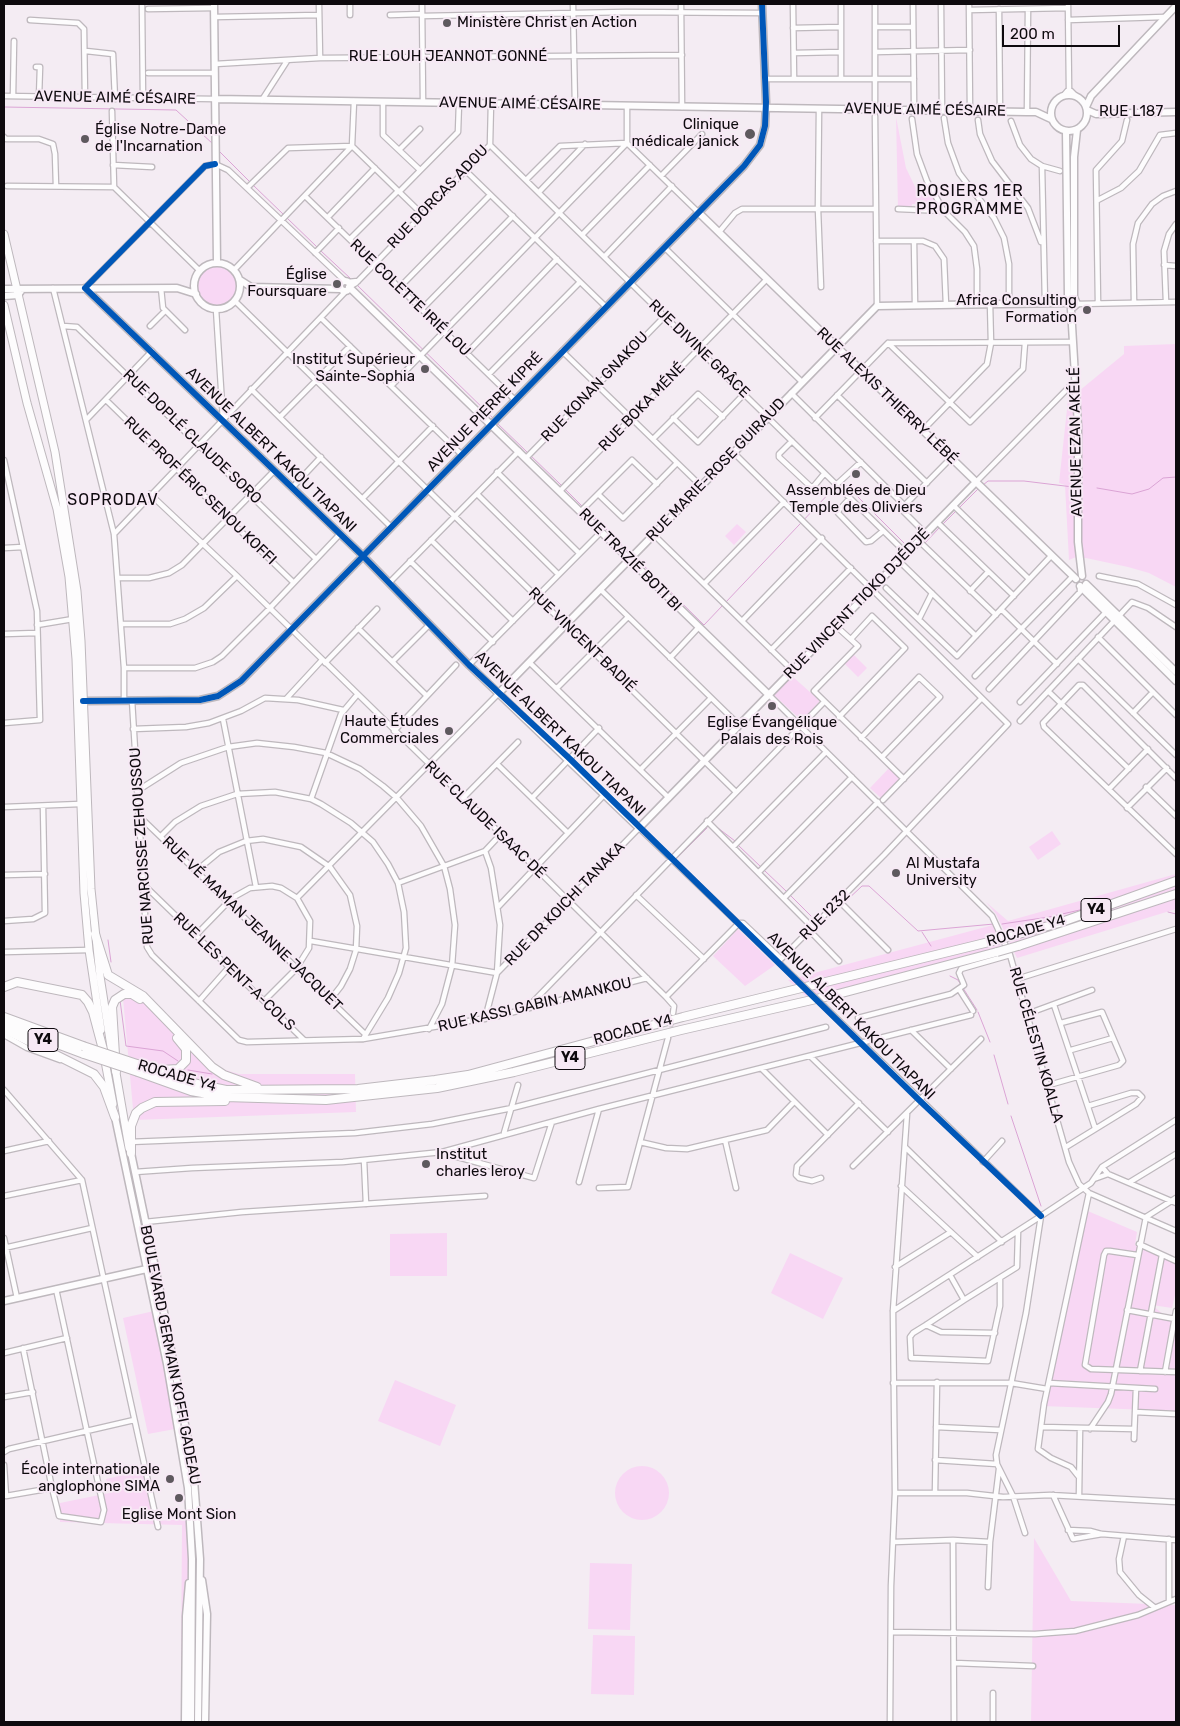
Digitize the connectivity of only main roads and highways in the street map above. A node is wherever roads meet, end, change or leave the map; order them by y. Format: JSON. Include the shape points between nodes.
{"nodes":[{"id":1,"x":4,"y":234,"type":"edge"},
{"id":2,"x":4,"y":305,"type":"edge"},
{"id":3,"x":1176,"y":881,"type":"edge"},
{"id":4,"x":1176,"y":894,"type":"edge"},
{"id":5,"x":95,"y":934,"type":"junction"},
{"id":6,"x":4,"y":987,"type":"edge"},
{"id":7,"x":4,"y":1010,"type":"edge"},
{"id":8,"x":4,"y":1017,"type":"edge"},
{"id":9,"x":4,"y":1024,"type":"edge"},
{"id":10,"x":24,"y":1026,"type":"junction"},
{"id":11,"x":4,"y":1029,"type":"edge"},
{"id":12,"x":84,"y":1050,"type":"junction"},
{"id":13,"x":104,"y":1057,"type":"junction"},
{"id":14,"x":137,"y":1068,"type":"junction"},
{"id":15,"x":148,"y":1068,"type":"junction"},
{"id":16,"x":116,"y":1072,"type":"junction"},
{"id":17,"x":282,"y":1090,"type":"junction"},
{"id":18,"x":261,"y":1099,"type":"junction"},
{"id":19,"x":115,"y":1117,"type":"joint"},
{"id":20,"x":129,"y":1142,"type":"junction"},
{"id":21,"x":131,"y":1153,"type":"road end"}],
"edges":[{"from":1,"to":5,"type":"main road","via":[[55,452],[70,542],[80,622],[87,839]]},
{"from":2,"to":13,"type":"main road","via":[[57,509],[74,619],[89,950]]},
{"from":3,"to":17,"type":"highway","name":"ROCADE Y4","number":"Y4","bridge":true,"via":[[1059,923],[993,941],[674,1019],[468,1074],[382,1088]]},
{"from":4,"to":18,"type":"highway","name":"ROCADE Y4","number":"Y4","bridge":true,"via":[[997,952],[838,994],[470,1082],[358,1098]]},
{"from":5,"to":16,"type":"main road"},
{"from":5,"to":17,"type":"highway","via":[[108,975],[143,996],[212,1067],[246,1085]]},
{"from":6,"to":13,"type":"highway","via":[[17,982],[76,993],[86,998],[93,1012]]},
{"from":7,"to":10,"type":"highway"},
{"from":8,"to":10,"type":"highway","number":"Y4"},
{"from":9,"to":12,"type":"highway","number":"Y4"},
{"from":10,"to":12,"type":"highway","number":"Y4"},
{"from":11,"to":19,"type":"highway","via":[[79,1065],[99,1079]]},
{"from":12,"to":14,"type":"highway","name":"ROCADE Y4","number":"Y4","bridge":true},
{"from":13,"to":19,"type":"main road","name":"BOULEVARD GERMAIN KOFFI GADEAU"},
{"from":14,"to":15,"type":"highway","name":"ROCADE Y4","number":"Y4"},
{"from":14,"to":18,"type":"highway","name":"ROCADE Y4","number":"Y4","via":[[209,1095]]},
{"from":15,"to":16,"type":"highway","via":[[178,1069],[186,1061],[186,1049],[139,997],[124,994],[115,1000],[112,1007]]},
{"from":15,"to":17,"type":"highway","name":"ROCADE Y4","number":"Y4","via":[[211,1088]]},
{"from":16,"to":20,"type":"main road"},
{"from":18,"to":20,"type":"highway","via":[[149,1104],[134,1118]]},
{"from":20,"to":21,"type":"highway"}]}
